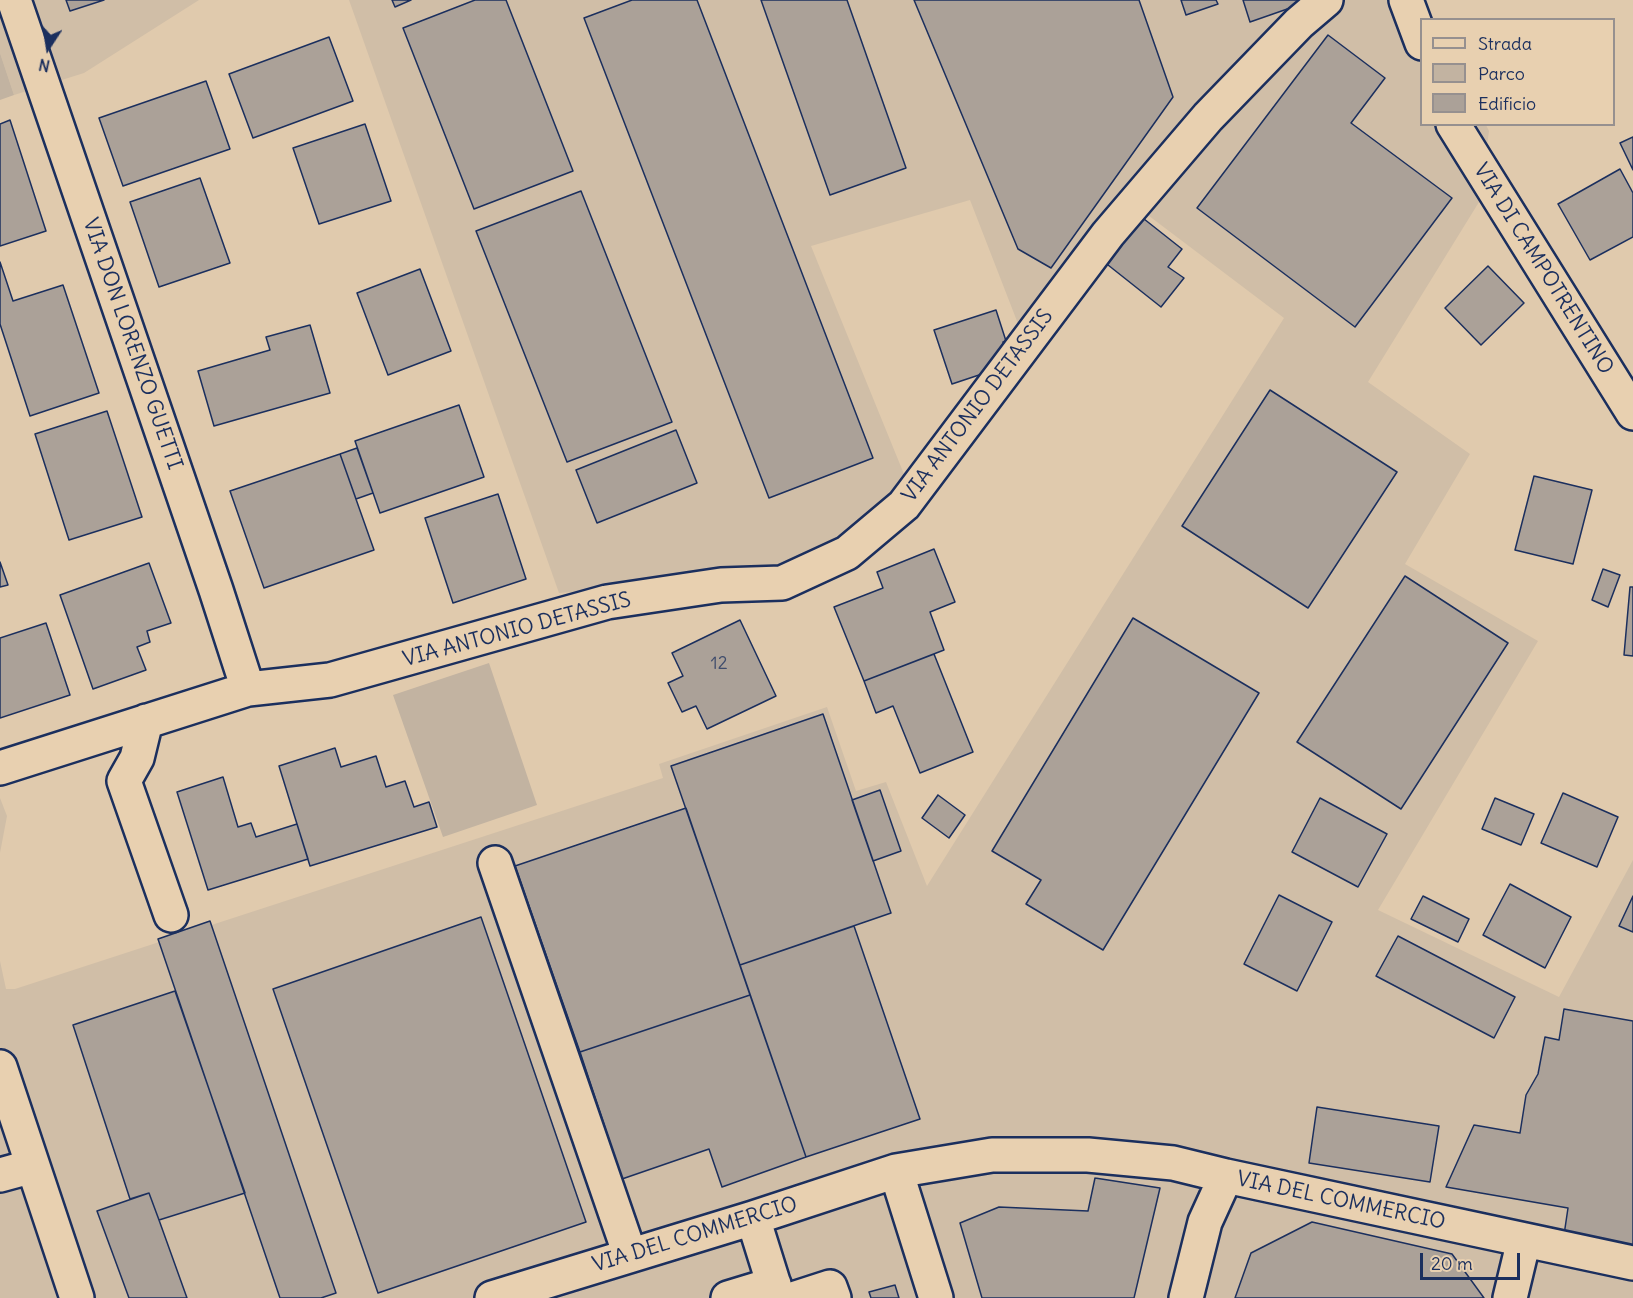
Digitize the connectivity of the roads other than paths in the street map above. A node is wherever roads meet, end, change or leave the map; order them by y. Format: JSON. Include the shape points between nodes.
{"nodes":[{"id":1,"x":14,"y":0,"type":"edge"},
{"id":2,"x":1326,"y":0,"type":"edge"},
{"id":3,"x":1406,"y":0,"type":"edge"},
{"id":4,"x":1420,"y":38,"type":"edge"},
{"id":5,"x":1454,"y":126,"type":"edge"},
{"id":6,"x":1633,"y":413,"type":"edge"},
{"id":7,"x":248,"y":689,"type":"junction"},
{"id":8,"x":146,"y":721,"type":"junction"},
{"id":9,"x":0,"y":768,"type":"edge"},
{"id":10,"x":495,"y":863,"type":"dead end"},
{"id":11,"x":171,"y":915,"type":"dead end"},
{"id":12,"x":0,"y":1067,"type":"edge"},
{"id":13,"x":33,"y":1166,"type":"junction"},
{"id":14,"x":896,"y":1172,"type":"junction"},
{"id":15,"x":0,"y":1175,"type":"edge"},
{"id":16,"x":1226,"y":1176,"type":"junction"},
{"id":17,"x":753,"y":1218,"type":"junction"},
{"id":18,"x":1524,"y":1240,"type":"junction"},
{"id":19,"x":630,"y":1255,"type":"junction"},
{"id":20,"x":1633,"y":1263,"type":"edge"},
{"id":21,"x":783,"y":1293,"type":"edge"},
{"id":22,"x":77,"y":1298,"type":"edge"},
{"id":23,"x":492,"y":1298,"type":"edge"},
{"id":24,"x":728,"y":1298,"type":"edge"},
{"id":25,"x":834,"y":1298,"type":"edge"},
{"id":26,"x":936,"y":1298,"type":"edge"},
{"id":27,"x":1186,"y":1298,"type":"edge"},
{"id":28,"x":1510,"y":1298,"type":"edge"}],
"edges":[{"from":1,"to":7,"type":"street","name":"VIA DON LORENZO GUETTI"},
{"from":2,"to":7,"type":"street","name":"VIA ANTONIO DETASSIS","via":[[1200,126],[1108,234],[904,506],[847,554],[782,583],[721,585],[607,602],[571,625],[330,680]]},
{"from":3,"to":4,"type":"street"},
{"from":5,"to":6,"type":"street","name":"VIA DI CAMPOTRENTINO"},
{"from":7,"to":8,"type":"street","name":"VIA ANTONIO DETASSIS"},
{"from":8,"to":9,"type":"street","name":"VIA ANTONIO DETASSIS"},
{"from":8,"to":11,"type":"street","via":[[137,758],[124,781]]},
{"from":10,"to":19,"type":"street"},
{"from":12,"to":13,"type":"street"},
{"from":13,"to":15,"type":"street"},
{"from":13,"to":22,"type":"street"},
{"from":14,"to":16,"type":"street","name":"VIA DEL COMMERCIO","via":[[992,1155],[1088,1155],[1173,1163]]},
{"from":14,"to":17,"type":"street","name":"VIA DEL COMMERCIO"},
{"from":14,"to":26,"type":"street"},
{"from":16,"to":18,"type":"street","name":"VIA DEL COMMERCIO"},
{"from":16,"to":27,"type":"street","name":"VIA DEL COMMERCIO","via":[[1205,1222]]},
{"from":17,"to":19,"type":"street","name":"VIA DEL COMMERCIO"},
{"from":17,"to":21,"type":"street"},
{"from":18,"to":20,"type":"street","name":"VIA DEL COMMERCIO"},
{"from":18,"to":28,"type":"street"},
{"from":19,"to":23,"type":"street","name":"VIA DEL COMMERCIO"},
{"from":21,"to":24,"type":"street"},
{"from":21,"to":25,"type":"street","via":[[830,1287]]}]}
